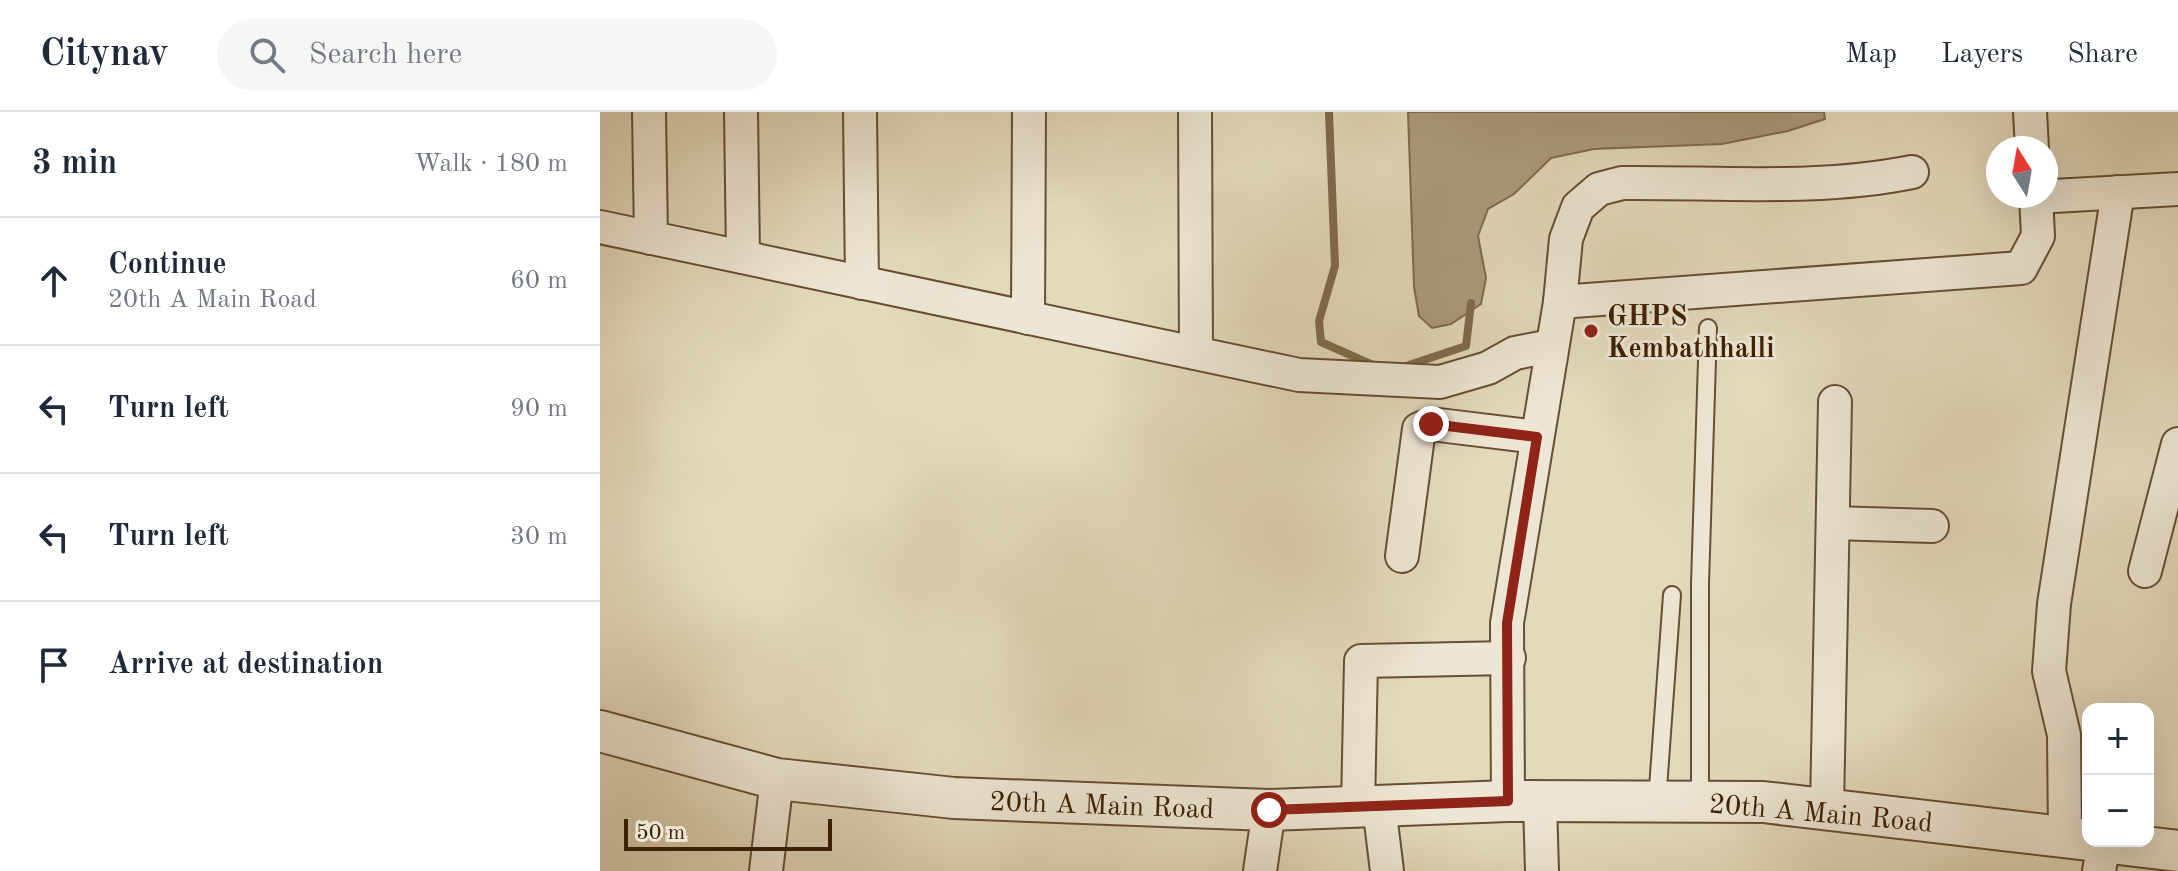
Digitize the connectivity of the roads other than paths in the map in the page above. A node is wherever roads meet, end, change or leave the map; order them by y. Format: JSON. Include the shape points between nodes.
{"nodes":[{"id":1,"x":649,"y":112,"type":"edge"},
{"id":2,"x":741,"y":112,"type":"edge"},
{"id":3,"x":860,"y":112,"type":"edge"},
{"id":4,"x":1029,"y":112,"type":"edge"},
{"id":5,"x":1195,"y":112,"type":"edge"},
{"id":6,"x":2030,"y":112,"type":"edge"},
{"id":7,"x":2031,"y":136,"type":"edge"},
{"id":8,"x":1912,"y":172,"type":"dead end"},
{"id":9,"x":2178,"y":189,"type":"edge"},
{"id":10,"x":2118,"y":192,"type":"junction"},
{"id":11,"x":2058,"y":195,"type":"edge"},
{"id":12,"x":2037,"y":208,"type":"edge"},
{"id":13,"x":600,"y":227,"type":"edge"},
{"id":14,"x":651,"y":238,"type":"junction"},
{"id":15,"x":743,"y":257,"type":"junction"},
{"id":16,"x":862,"y":283,"type":"junction"},
{"id":17,"x":1560,"y":302,"type":"junction"},
{"id":18,"x":1028,"y":318,"type":"junction"},
{"id":19,"x":1708,"y":328,"type":"dead end"},
{"id":20,"x":1551,"y":346,"type":"junction"},
{"id":21,"x":1196,"y":353,"type":"junction"},
{"id":22,"x":1835,"y":402,"type":"dead end"},
{"id":23,"x":1537,"y":437,"type":"junction"},
{"id":24,"x":2178,"y":444,"type":"edge"},
{"id":25,"x":1833,"y":523,"type":"junction"},
{"id":26,"x":1932,"y":526,"type":"dead end"},
{"id":27,"x":1402,"y":556,"type":"dead end"},
{"id":28,"x":2145,"y":571,"type":"dead end"},
{"id":29,"x":1672,"y":595,"type":"dead end"},
{"id":30,"x":1509,"y":658,"type":"junction"},
{"id":31,"x":600,"y":731,"type":"edge"},
{"id":32,"x":777,"y":779,"type":"junction"},
{"id":33,"x":1700,"y":801,"type":"junction"},
{"id":34,"x":1524,"y":802,"type":"junction"},
{"id":35,"x":1657,"y":803,"type":"junction"},
{"id":36,"x":1369,"y":806,"type":"junction"},
{"id":37,"x":1827,"y":808,"type":"junction"},
{"id":38,"x":1269,"y":810,"type":"junction"},
{"id":39,"x":2082,"y":812,"type":"edge"},
{"id":40,"x":2082,"y":845,"type":"edge"},
{"id":41,"x":2108,"y":847,"type":"edge"},
{"id":42,"x":2178,"y":851,"type":"edge"},
{"id":43,"x":766,"y":871,"type":"edge"},
{"id":44,"x":1260,"y":871,"type":"edge"},
{"id":45,"x":1387,"y":871,"type":"edge"},
{"id":46,"x":1542,"y":871,"type":"edge"}],
"edges":[{"from":1,"to":14,"type":"street"},
{"from":2,"to":15,"type":"street"},
{"from":3,"to":16,"type":"street"},
{"from":4,"to":18,"type":"street"},
{"from":5,"to":21,"type":"street"},
{"from":6,"to":7,"type":"street"},
{"from":8,"to":17,"type":"street","via":[[1819,181],[1622,183],[1599,189],[1578,207],[1566,239]]},
{"from":9,"to":10,"type":"street"},
{"from":10,"to":11,"type":"street"},
{"from":10,"to":39,"type":"street","via":[[2054,604],[2049,671]]},
{"from":12,"to":17,"type":"street","via":[[2038,236],[2021,268]]},
{"from":13,"to":14,"type":"street"},
{"from":14,"to":15,"type":"street"},
{"from":15,"to":16,"type":"street"},
{"from":16,"to":18,"type":"street"},
{"from":17,"to":20,"type":"street"},
{"from":18,"to":21,"type":"street"},
{"from":19,"to":33,"type":"lane"},
{"from":20,"to":21,"type":"street","via":[[1515,353],[1488,368],[1440,382],[1299,375]]},
{"from":20,"to":23,"type":"street"},
{"from":22,"to":25,"type":"street"},
{"from":23,"to":27,"type":"street","via":[[1431,424],[1419,429]]},
{"from":23,"to":30,"type":"street","via":[[1507,623]]},
{"from":24,"to":28,"type":"street"},
{"from":25,"to":26,"type":"street"},
{"from":25,"to":37,"type":"street"},
{"from":29,"to":35,"type":"lane"},
{"from":30,"to":34,"type":"street"},
{"from":30,"to":36,"type":"street","via":[[1361,661]]},
{"from":31,"to":32,"type":"street","name":"20th A Main Road"},
{"from":32,"to":38,"type":"street","name":"20th A Main Road","via":[[954,798]]},
{"from":32,"to":43,"type":"street"},
{"from":33,"to":35,"type":"street","name":"20th A Main Road"},
{"from":33,"to":37,"type":"street","name":"20th A Main Road"},
{"from":34,"to":35,"type":"street","name":"20th A Main Road"},
{"from":34,"to":36,"type":"street","name":"20th A Main Road"},
{"from":34,"to":46,"type":"street"},
{"from":36,"to":38,"type":"street","name":"20th A Main Road"},
{"from":36,"to":45,"type":"street"},
{"from":37,"to":40,"type":"street","name":"20th A Main Road"},
{"from":38,"to":44,"type":"street"},
{"from":41,"to":42,"type":"street","name":"20th A Main Road"}]}
